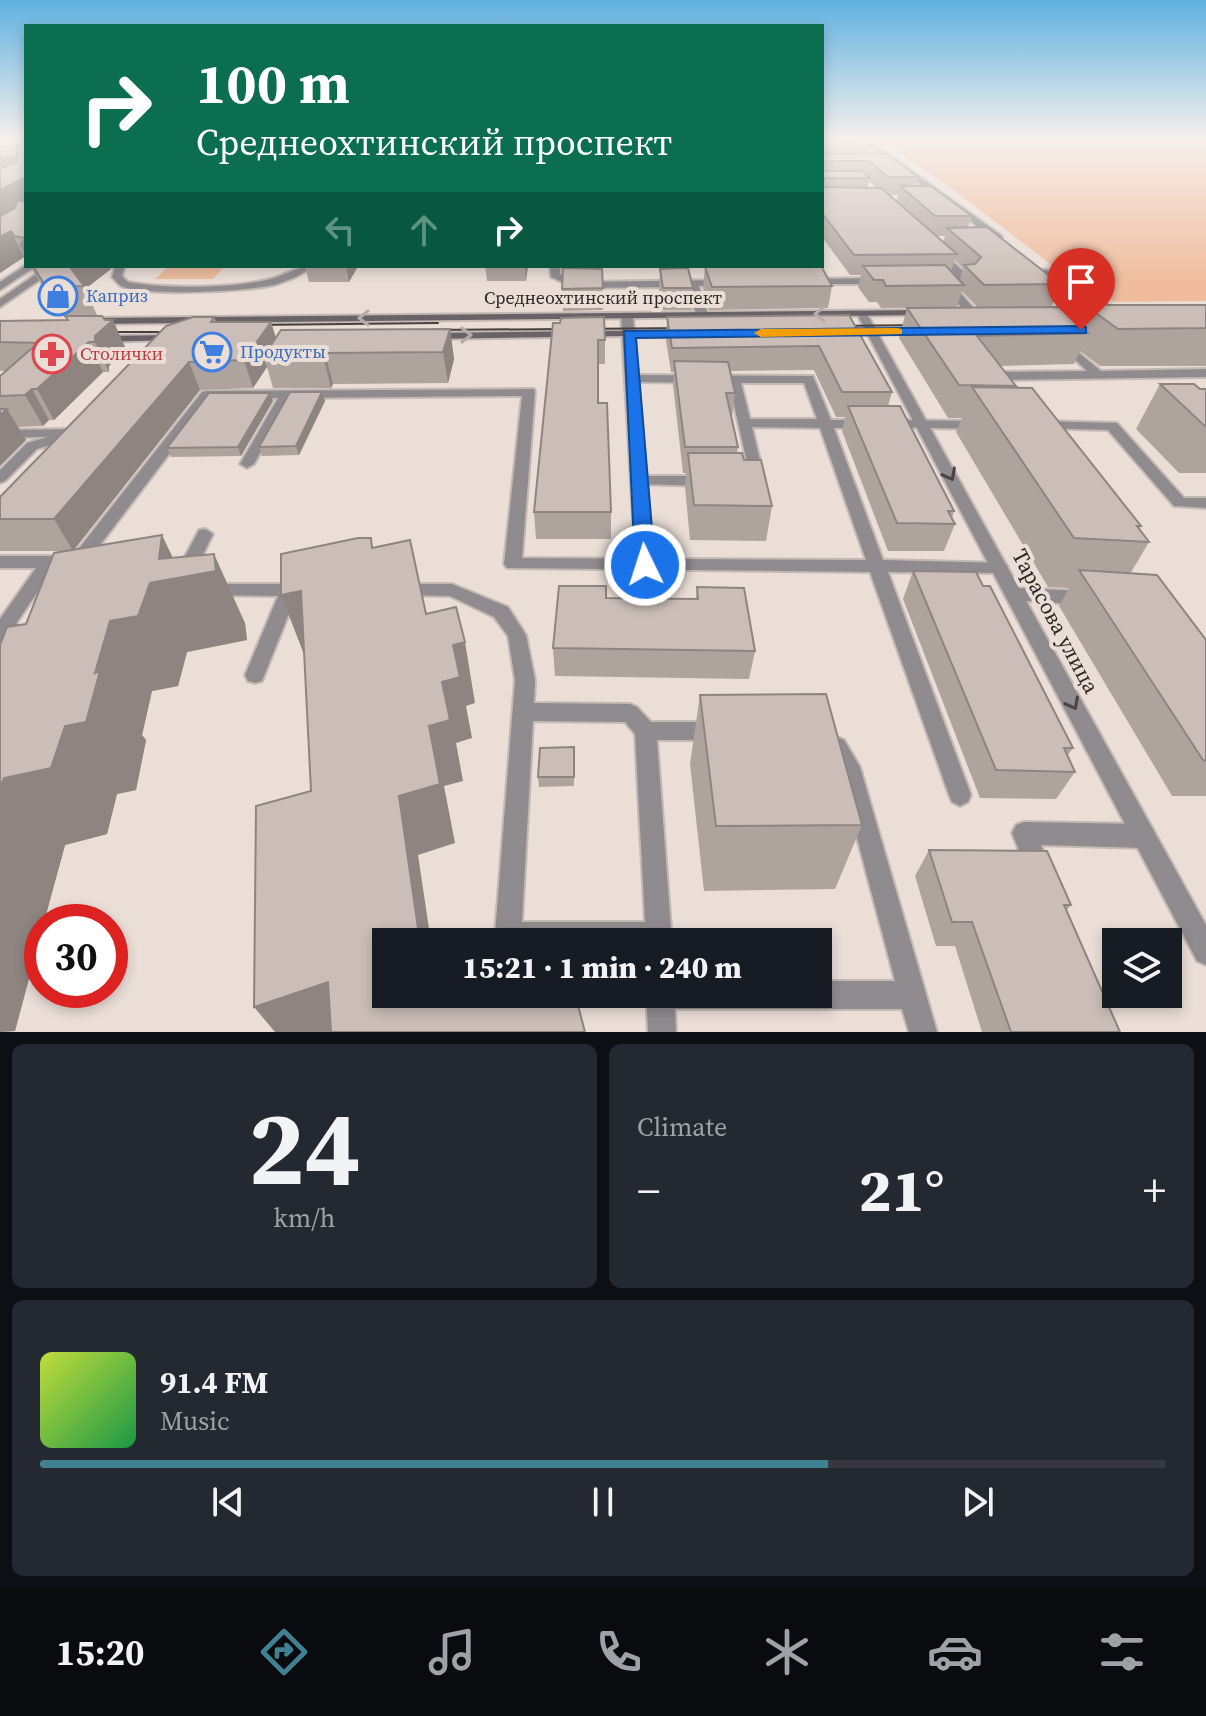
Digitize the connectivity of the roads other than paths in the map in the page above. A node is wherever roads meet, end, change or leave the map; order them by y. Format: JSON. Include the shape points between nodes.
{"nodes":[{"id":1,"x":928,"y":186,"type":"edge"},
{"id":2,"x":947,"y":199,"type":"junction"},
{"id":3,"x":927,"y":200,"type":"edge"},
{"id":4,"x":981,"y":240,"type":"edge"},
{"id":5,"x":1002,"y":240,"type":"junction"},
{"id":6,"x":931,"y":242,"type":"edge"},
{"id":7,"x":1014,"y":249,"type":"edge"},
{"id":8,"x":28,"y":268,"type":"edge"},
{"id":9,"x":52,"y":268,"type":"edge"},
{"id":10,"x":119,"y":268,"type":"edge"},
{"id":11,"x":305,"y":268,"type":"edge"},
{"id":12,"x":555,"y":268,"type":"edge"},
{"id":13,"x":818,"y":268,"type":"edge"},
{"id":14,"x":1038,"y":268,"type":"edge"},
{"id":15,"x":824,"y":281,"type":"junction"},
{"id":16,"x":886,"y":281,"type":"edge"},
{"id":17,"x":792,"y":282,"type":"edge"},
{"id":18,"x":693,"y":283,"type":"junction"},
{"id":19,"x":737,"y":283,"type":"edge"},
{"id":20,"x":0,"y":287,"type":"edge"},
{"id":21,"x":0,"y":304,"type":"edge"},
{"id":22,"x":1035,"y":312,"type":"edge"},
{"id":23,"x":1090,"y":312,"type":"junction"},
{"id":24,"x":1119,"y":312,"type":"edge"},
{"id":25,"x":932,"y":313,"type":"edge"},
{"id":26,"x":959,"y":313,"type":"edge"},
{"id":27,"x":978,"y":313,"type":"joint"},
{"id":28,"x":862,"y":314,"type":"junction"},
{"id":29,"x":702,"y":315,"type":"junction"},
{"id":30,"x":627,"y":316,"type":"junction"},
{"id":31,"x":181,"y":319,"type":"junction"},
{"id":32,"x":77,"y":321,"type":"edge"},
{"id":33,"x":1096,"y":330,"type":"edge"},
{"id":34,"x":1110,"y":330,"type":"joint"},
{"id":35,"x":934,"y":331,"type":"edge"},
{"id":36,"x":827,"y":332,"type":"edge"},
{"id":37,"x":873,"y":332,"type":"junction"},
{"id":38,"x":705,"y":333,"type":"edge"},
{"id":39,"x":629,"y":334,"type":"junction"},
{"id":40,"x":422,"y":336,"type":"edge"},
{"id":41,"x":172,"y":338,"type":"junction"},
{"id":42,"x":90,"y":339,"type":"edge"},
{"id":43,"x":1073,"y":352,"type":"edge"},
{"id":44,"x":146,"y":357,"type":"edge"},
{"id":45,"x":1096,"y":373,"type":"junction"},
{"id":46,"x":1206,"y":373,"type":"edge"},
{"id":47,"x":634,"y":379,"type":"junction"},
{"id":48,"x":734,"y":379,"type":"junction"},
{"id":49,"x":1000,"y":387,"type":"edge"},
{"id":50,"x":287,"y":394,"type":"junction"},
{"id":51,"x":745,"y":423,"type":"junction"},
{"id":52,"x":826,"y":423,"type":"junction"},
{"id":53,"x":923,"y":424,"type":"junction"},
{"id":54,"x":989,"y":425,"type":"edge"},
{"id":55,"x":1029,"y":425,"type":"edge"},
{"id":56,"x":80,"y":428,"type":"junction"},
{"id":57,"x":0,"y":434,"type":"edge"},
{"id":58,"x":70,"y":454,"type":"edge"},
{"id":59,"x":247,"y":464,"type":"dead end"},
{"id":60,"x":0,"y":478,"type":"edge"},
{"id":61,"x":639,"y":481,"type":"junction"},
{"id":62,"x":1206,"y":503,"type":"edge"},
{"id":63,"x":205,"y":534,"type":"dead end"},
{"id":64,"x":0,"y":562,"type":"edge"},
{"id":65,"x":49,"y":562,"type":"junction"},
{"id":66,"x":645,"y":565,"type":"junction"},
{"id":67,"x":877,"y":566,"type":"junction"},
{"id":68,"x":999,"y":567,"type":"junction"},
{"id":69,"x":290,"y":590,"type":"junction"},
{"id":70,"x":320,"y":590,"type":"edge"},
{"id":71,"x":378,"y":590,"type":"edge"},
{"id":72,"x":1014,"y":594,"type":"junction"},
{"id":73,"x":1098,"y":599,"type":"edge"},
{"id":74,"x":3,"y":663,"type":"edge"},
{"id":75,"x":255,"y":675,"type":"dead end"},
{"id":76,"x":523,"y":712,"type":"junction"},
{"id":77,"x":646,"y":731,"type":"junction"},
{"id":78,"x":738,"y":731,"type":"edge"},
{"id":79,"x":809,"y":733,"type":"edge"},
{"id":80,"x":960,"y":795,"type":"dead end"},
{"id":81,"x":1144,"y":836,"type":"junction"},
{"id":82,"x":1049,"y":890,"type":"edge"},
{"id":83,"x":508,"y":928,"type":"edge"},
{"id":84,"x":658,"y":928,"type":"edge"},
{"id":85,"x":1206,"y":952,"type":"edge"},
{"id":86,"x":832,"y":995,"type":"edge"},
{"id":87,"x":913,"y":995,"type":"junction"},
{"id":88,"x":661,"y":1008,"type":"edge"},
{"id":89,"x":662,"y":1032,"type":"edge"},
{"id":90,"x":923,"y":1032,"type":"edge"}],
"edges":[{"from":1,"to":2,"type":"street"},
{"from":2,"to":3,"type":"street"},
{"from":2,"to":5,"type":"street"},
{"from":4,"to":5,"type":"street"},
{"from":5,"to":7,"type":"street"},
{"from":6,"to":27,"type":"street","via":[[967,280],[943,280]]},
{"from":8,"to":20,"type":"street"},
{"from":9,"to":21,"type":"street"},
{"from":10,"to":11,"type":"street","via":[[117,277],[139,287],[256,286]]},
{"from":12,"to":18,"type":"street","via":[[555,275],[576,285]]},
{"from":13,"to":15,"type":"street"},
{"from":14,"to":23,"type":"street"},
{"from":15,"to":16,"type":"street"},
{"from":15,"to":17,"type":"street"},
{"from":18,"to":19,"type":"street"},
{"from":18,"to":29,"type":"street"},
{"from":22,"to":23,"type":"main road"},
{"from":23,"to":24,"type":"main road"},
{"from":23,"to":34,"type":"street"},
{"from":25,"to":28,"type":"main road","name":"Среднеохтинский проспект"},
{"from":26,"to":27,"type":"main road"},
{"from":28,"to":29,"type":"main road","name":"Среднеохтинский проспект","one_way":true},
{"from":28,"to":37,"type":"street","name":"Тарасова улица"},
{"from":29,"to":30,"type":"main road","name":"Среднеохтинский проспект"},
{"from":30,"to":31,"type":"main road","name":"Среднеохтинский проспект","one_way":true},
{"from":30,"to":39,"type":"street"},
{"from":31,"to":32,"type":"main road","name":"Среднеохтинский проспект"},
{"from":31,"to":41,"type":"street"},
{"from":33,"to":34,"type":"main road"},
{"from":35,"to":37,"type":"main road"},
{"from":36,"to":37,"type":"main road"},
{"from":37,"to":53,"type":"street","name":"Тарасова улица"},
{"from":38,"to":39,"type":"main road","name":"Среднеохтинский проспект"},
{"from":40,"to":39,"type":"main road","name":"Среднеохтинский проспект","one_way":true},
{"from":39,"to":47,"type":"street"},
{"from":41,"to":42,"type":"main road"},
{"from":41,"to":44,"type":"street"},
{"from":43,"to":45,"type":"street"},
{"from":45,"to":46,"type":"street"},
{"from":45,"to":49,"type":"street","via":[[990,374]]},
{"from":47,"to":48,"type":"street"},
{"from":47,"to":61,"type":"street"},
{"from":48,"to":51,"type":"street"},
{"from":48,"to":52,"type":"street","via":[[809,379]]},
{"from":50,"to":59,"type":"street"},
{"from":50,"to":65,"type":"street","via":[[263,388],[207,395],[78,562]]},
{"from":50,"to":66,"type":"street","via":[[529,392],[513,564]]},
{"from":51,"to":52,"type":"street"},
{"from":51,"to":61,"type":"street","via":[[757,481]]},
{"from":52,"to":53,"type":"street"},
{"from":52,"to":67,"type":"street"},
{"from":53,"to":54,"type":"street"},
{"from":53,"to":68,"type":"street","name":"Тарасова улица","one_way":true},
{"from":55,"to":62,"type":"street","via":[[1112,426],[1180,503]]},
{"from":56,"to":57,"type":"street"},
{"from":56,"to":58,"type":"street","via":[[80,443]]},
{"from":56,"to":60,"type":"street","via":[[32,446]]},
{"from":61,"to":66,"type":"street"},
{"from":63,"to":69,"type":"street","via":[[176,589]]},
{"from":64,"to":65,"type":"street"},
{"from":65,"to":74,"type":"street","via":[[8,621]]},
{"from":66,"to":67,"type":"street"},
{"from":67,"to":68,"type":"street"},
{"from":67,"to":80,"type":"street"},
{"from":68,"to":72,"type":"street","name":"Тарасова улица"},
{"from":69,"to":70,"type":"street"},
{"from":69,"to":75,"type":"street"},
{"from":71,"to":76,"type":"street","via":[[452,590],[501,612],[517,635],[525,680]]},
{"from":72,"to":73,"type":"street"},
{"from":72,"to":81,"type":"street","name":"Тарасова улица","one_way":true},
{"from":76,"to":77,"type":"street","via":[[630,713]]},
{"from":76,"to":83,"type":"street"},
{"from":77,"to":78,"type":"street"},
{"from":77,"to":84,"type":"street"},
{"from":79,"to":87,"type":"street","via":[[836,747],[849,767]]},
{"from":81,"to":82,"type":"street","via":[[1024,833]]},
{"from":81,"to":85,"type":"street","name":"Тарасова улица"},
{"from":86,"to":87,"type":"street"},
{"from":87,"to":90,"type":"street"},
{"from":88,"to":89,"type":"street"}]}
